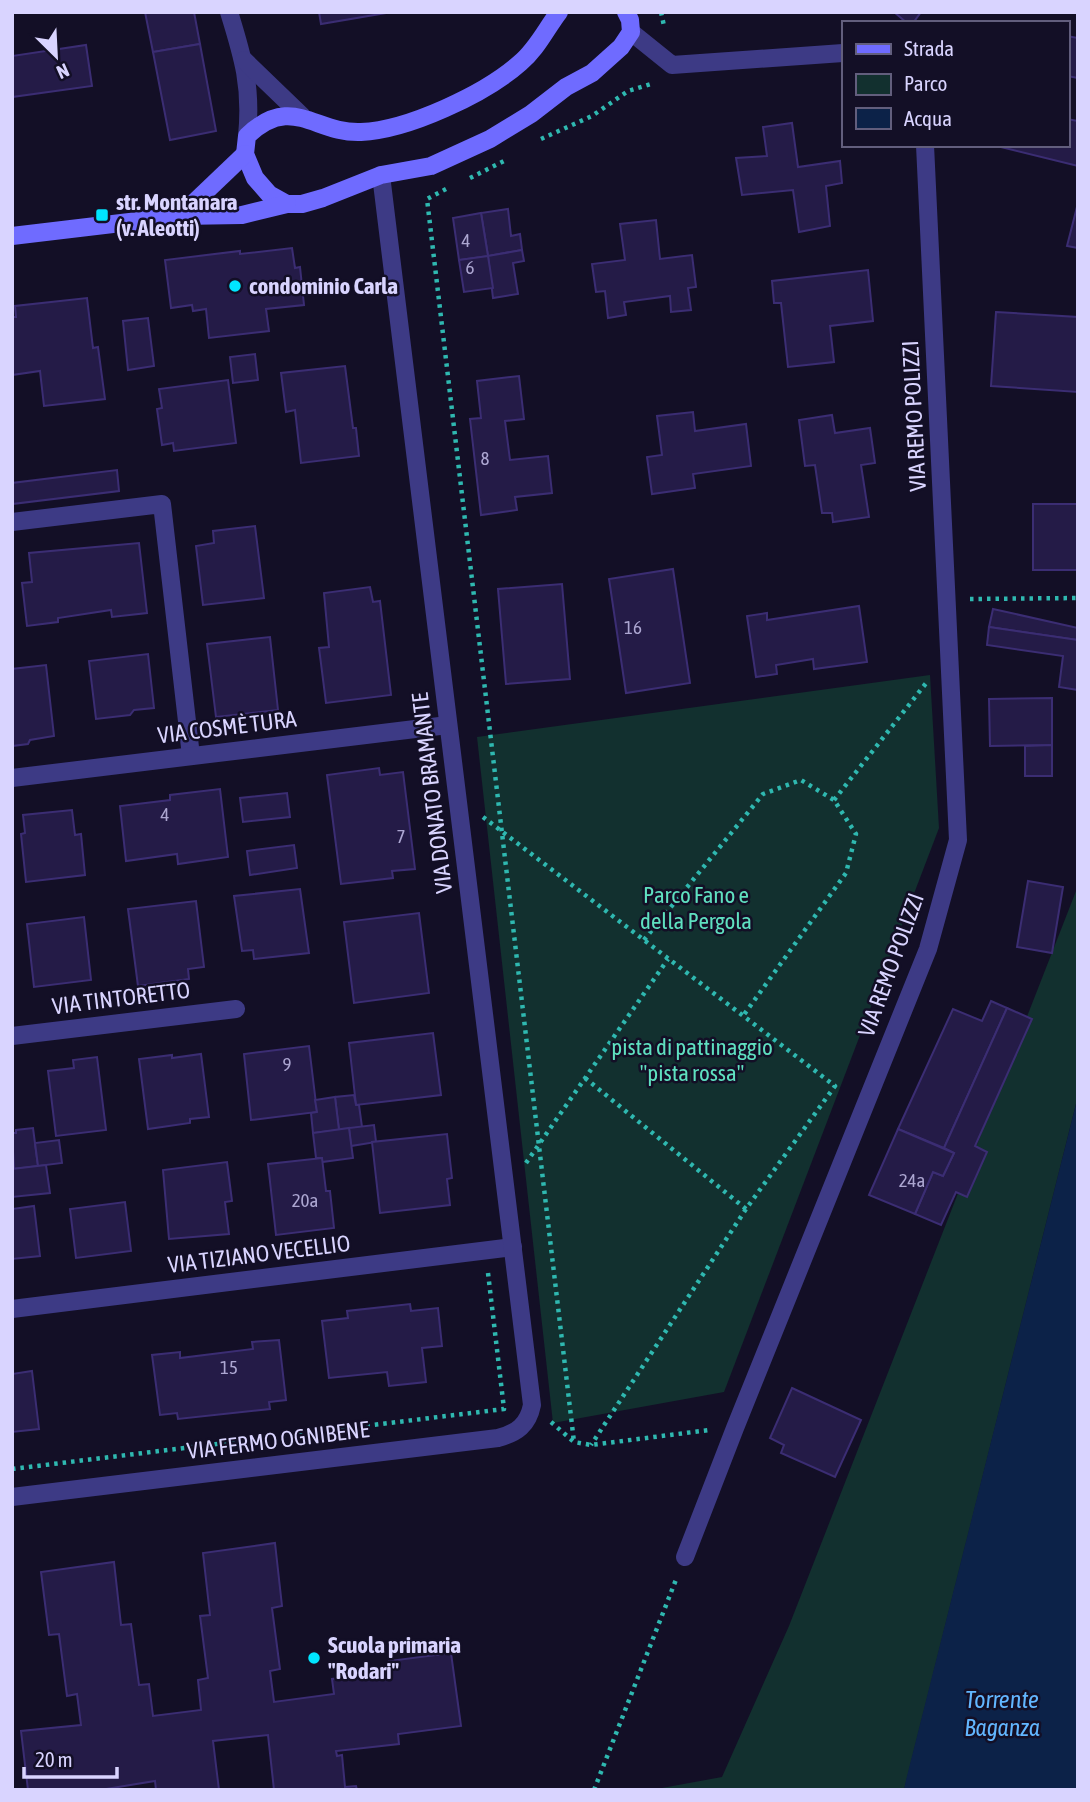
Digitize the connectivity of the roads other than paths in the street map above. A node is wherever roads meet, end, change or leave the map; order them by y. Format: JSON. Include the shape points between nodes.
{"nodes":[{"id":1,"x":229,"y":12,"type":"edge"},
{"id":2,"x":559,"y":12,"type":"edge"},
{"id":3,"x":626,"y":12,"type":"edge"},
{"id":4,"x":640,"y":12,"type":"edge"},
{"id":5,"x":631,"y":32,"type":"junction"},
{"id":6,"x":842,"y":53,"type":"edge"},
{"id":7,"x":244,"y":60,"type":"junction"},
{"id":8,"x":302,"y":116,"type":"junction"},
{"id":9,"x":247,"y":136,"type":"junction"},
{"id":10,"x":925,"y":147,"type":"edge"},
{"id":11,"x":245,"y":154,"type":"junction"},
{"id":12,"x":381,"y":175,"type":"junction"},
{"id":13,"x":287,"y":204,"type":"junction"},
{"id":14,"x":180,"y":216,"type":"junction"},
{"id":15,"x":12,"y":236,"type":"edge"},
{"id":16,"x":12,"y":522,"type":"edge"},
{"id":17,"x":448,"y":725,"type":"junction"},
{"id":18,"x":191,"y":756,"type":"junction"},
{"id":19,"x":12,"y":778,"type":"edge"},
{"id":20,"x":236,"y":1009,"type":"dead end"},
{"id":21,"x":12,"y":1036,"type":"edge"},
{"id":22,"x":513,"y":1247,"type":"junction"},
{"id":23,"x":12,"y":1309,"type":"edge"},
{"id":24,"x":532,"y":1405,"type":"joint"},
{"id":25,"x":12,"y":1497,"type":"edge"},
{"id":26,"x":685,"y":1557,"type":"road end"}],
"edges":[{"from":1,"to":7,"type":"street"},
{"from":2,"to":8,"type":"street","via":[[520,63],[467,97],[411,123],[361,132]]},
{"from":3,"to":5,"type":"street"},
{"from":4,"to":5,"type":"street"},
{"from":5,"to":6,"type":"street","via":[[672,65]]},
{"from":5,"to":12,"type":"street","via":[[592,73],[490,139],[431,166]]},
{"from":7,"to":8,"type":"street"},
{"from":7,"to":9,"type":"street","via":[[250,104]]},
{"from":8,"to":9,"type":"street","via":[[279,117]]},
{"from":9,"to":11,"type":"street"},
{"from":10,"to":26,"type":"street","name":"VIA REMO POLIZZI","via":[[958,840],[928,949]]},
{"from":11,"to":13,"type":"street","via":[[269,194]]},
{"from":11,"to":14,"type":"street"},
{"from":12,"to":13,"type":"street","via":[[323,198]]},
{"from":12,"to":17,"type":"street","name":"VIA DONATO BRAMANTE"},
{"from":13,"to":14,"type":"street","via":[[242,215]]},
{"from":14,"to":15,"type":"street"},
{"from":16,"to":18,"type":"street","via":[[162,504]]},
{"from":17,"to":18,"type":"street","name":"VIA COSMÈ TURA"},
{"from":17,"to":22,"type":"street","name":"VIA DONATO BRAMANTE"},
{"from":18,"to":19,"type":"street","name":"VIA COSMÈ TURA"},
{"from":20,"to":21,"type":"street","name":"VIA TINTORETTO"},
{"from":22,"to":23,"type":"street","name":"VIA TIZIANO VECELLIO"},
{"from":22,"to":24,"type":"street","name":"VIA DONATO BRAMANTE"},
{"from":24,"to":25,"type":"street","name":"VIA FERMO OGNIBENE","via":[[522,1427],[498,1438]]}]}
